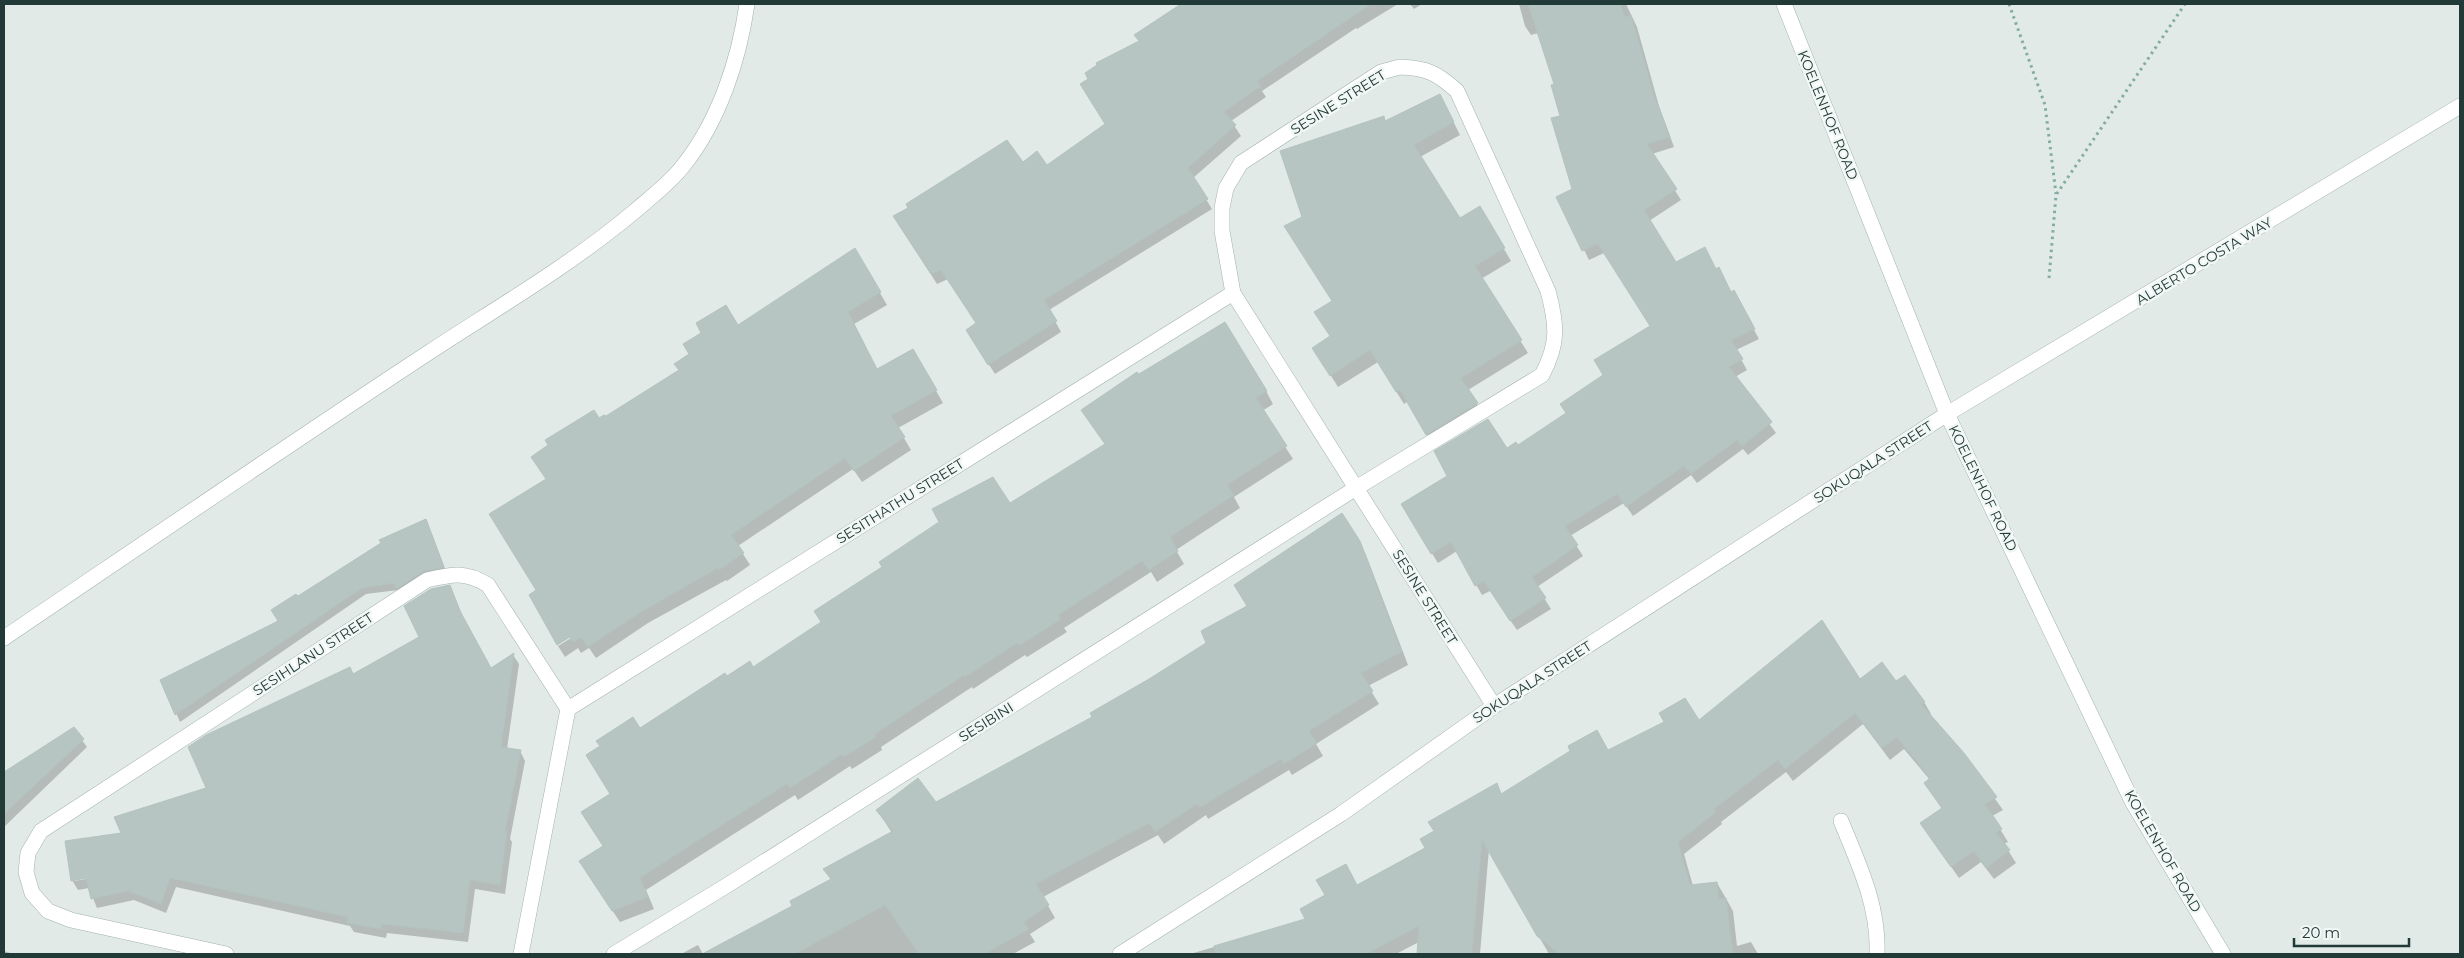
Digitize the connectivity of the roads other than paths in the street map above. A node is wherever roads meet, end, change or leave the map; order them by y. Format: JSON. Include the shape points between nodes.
{"nodes":[{"id":1,"x":747,"y":4,"type":"edge"},
{"id":2,"x":1784,"y":4,"type":"edge"},
{"id":3,"x":2460,"y":106,"type":"edge"},
{"id":4,"x":1233,"y":293,"type":"junction"},
{"id":5,"x":1948,"y":414,"type":"junction"},
{"id":6,"x":1356,"y":488,"type":"junction"},
{"id":7,"x":4,"y":638,"type":"edge"},
{"id":8,"x":1494,"y":706,"type":"junction"},
{"id":9,"x":568,"y":709,"type":"junction"},
{"id":10,"x":1841,"y":821,"type":"dead end"},
{"id":11,"x":226,"y":954,"type":"edge"},
{"id":12,"x":521,"y":954,"type":"edge"},
{"id":13,"x":614,"y":954,"type":"edge"},
{"id":14,"x":1120,"y":954,"type":"edge"},
{"id":15,"x":1877,"y":954,"type":"edge"},
{"id":16,"x":2223,"y":954,"type":"edge"}],
"edges":[{"from":1,"to":7,"type":"street","via":[[744,26],[723,95],[705,136],[682,168],[603,238]]},
{"from":2,"to":5,"type":"street","name":"KOELENHOF ROAD"},
{"from":3,"to":5,"type":"street","name":"ALBERTO COSTA WAY"},
{"from":4,"to":6,"type":"street","name":"SESINE STREET"},
{"from":4,"to":6,"type":"street","name":"SESINE STREET","via":[[1222,230],[1222,208],[1226,188],[1241,163],[1382,72],[1400,67],[1418,68],[1440,75],[1457,91],[1548,291],[1556,321],[1553,349],[1542,375]]},
{"from":4,"to":9,"type":"street","name":"SESITHATHU STREET"},
{"from":5,"to":8,"type":"street","name":"SOKUQALA STREET"},
{"from":5,"to":16,"type":"street","name":"KOELENHOF ROAD","via":[[2133,803]]},
{"from":6,"to":8,"type":"street","name":"SESINE STREET"},
{"from":6,"to":13,"type":"street","name":"SESIBINI"},
{"from":8,"to":14,"type":"street","name":"SOKUQALA STREET","via":[[1341,814]]},
{"from":9,"to":11,"type":"street","name":"SESIHLANU STREET","via":[[488,585],[474,576],[454,574],[427,580],[41,831],[28,852],[26,872],[32,893],[48,911],[71,920]]},
{"from":9,"to":12,"type":"street"},
{"from":10,"to":15,"type":"street","via":[[1872,900],[1878,929]]}]}
